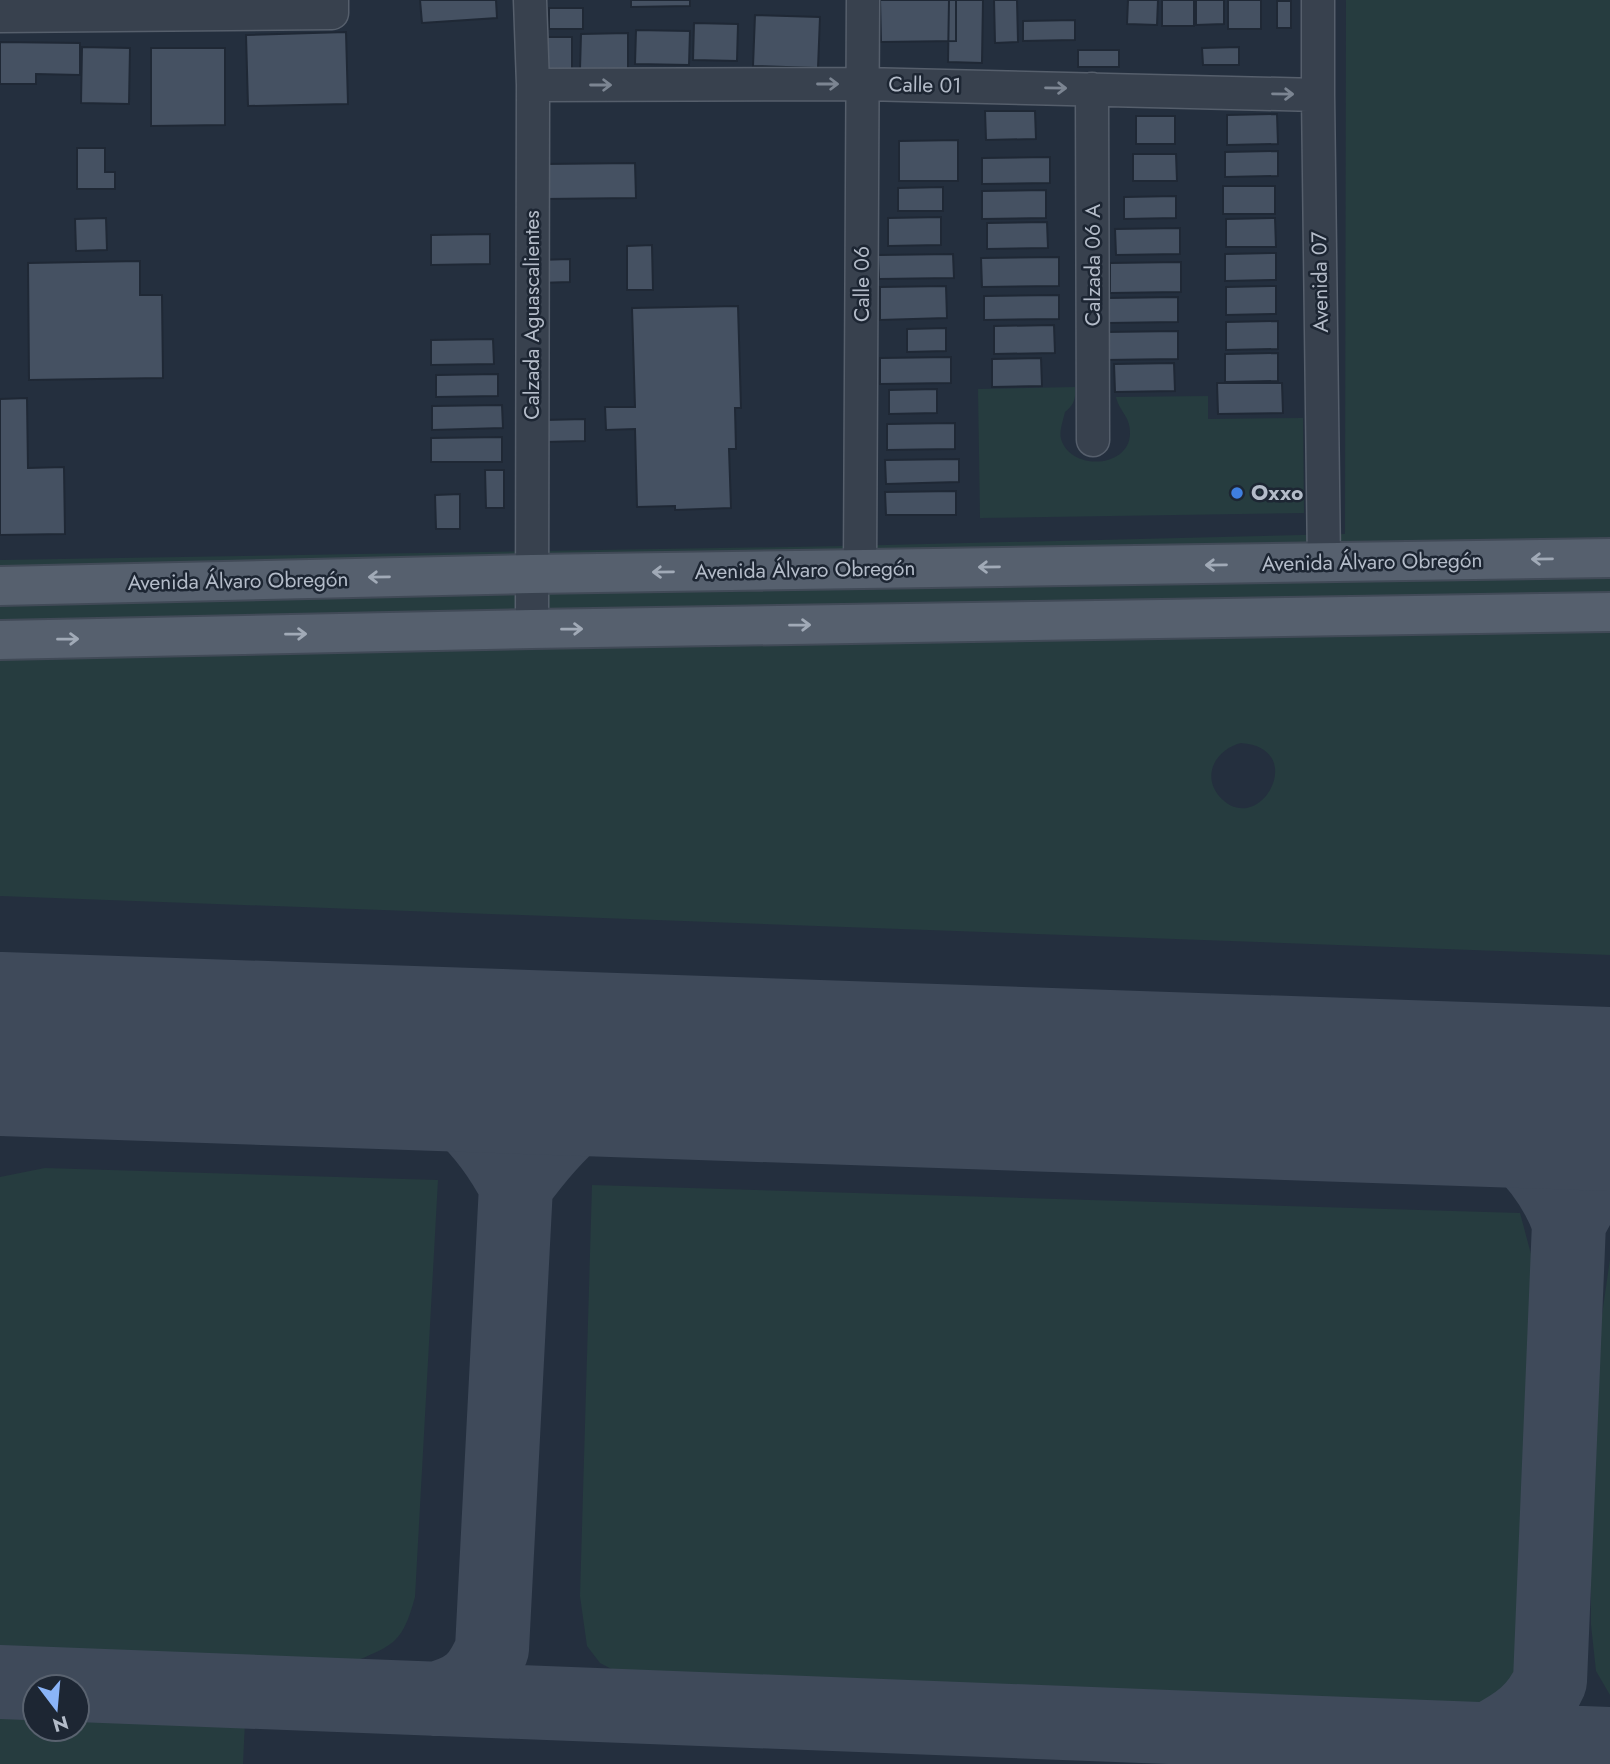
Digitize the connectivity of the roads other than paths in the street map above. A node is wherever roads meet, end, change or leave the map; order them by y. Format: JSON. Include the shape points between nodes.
{"nodes":[{"id":1,"x":332,"y":0,"type":"edge"},
{"id":2,"x":530,"y":0,"type":"edge"},
{"id":3,"x":863,"y":0,"type":"edge"},
{"id":4,"x":1318,"y":0,"type":"edge"},
{"id":5,"x":0,"y":16,"type":"edge"},
{"id":6,"x":863,"y":84,"type":"junction"},
{"id":7,"x":533,"y":85,"type":"junction"},
{"id":8,"x":1092,"y":89,"type":"junction"},
{"id":9,"x":1318,"y":95,"type":"junction"},
{"id":10,"x":1093,"y":440,"type":"dead end"},
{"id":11,"x":1610,"y":558,"type":"edge"},
{"id":12,"x":1324,"y":564,"type":"junction"},
{"id":13,"x":860,"y":569,"type":"junction"},
{"id":14,"x":532,"y":574,"type":"junction"},
{"id":15,"x":0,"y":586,"type":"edge"},
{"id":16,"x":1610,"y":612,"type":"edge"},
{"id":17,"x":532,"y":629,"type":"junction"},
{"id":18,"x":0,"y":640,"type":"edge"}],
"edges":[{"from":1,"to":5,"type":"street","via":[[332,13]]},
{"from":2,"to":7,"type":"street","name":"Calzada Aguascalientes"},
{"from":3,"to":6,"type":"street","name":"Calle 06"},
{"from":4,"to":9,"type":"street","name":"Avenida 07"},
{"from":7,"to":6,"type":"street","name":"Calle 01","one_way":true},
{"from":6,"to":8,"type":"street","name":"Calle 01","one_way":true},
{"from":6,"to":13,"type":"street","name":"Calle 06"},
{"from":7,"to":14,"type":"street","name":"Calzada Aguascalientes"},
{"from":8,"to":9,"type":"street","name":"Calle 01","one_way":true},
{"from":8,"to":10,"type":"street","name":"Calzada 06 A"},
{"from":9,"to":12,"type":"street","name":"Avenida 07"},
{"from":11,"to":12,"type":"main road","name":"Avenida Álvaro Obregón","one_way":true},
{"from":12,"to":13,"type":"main road","name":"Avenida Álvaro Obregón","one_way":true},
{"from":13,"to":14,"type":"main road","name":"Avenida Álvaro Obregón","one_way":true},
{"from":14,"to":15,"type":"main road","name":"Avenida Álvaro Obregón","one_way":true},
{"from":14,"to":17,"type":"street","name":"Calzada Aguascalientes"},
{"from":17,"to":16,"type":"main road","one_way":true},
{"from":18,"to":17,"type":"main road","one_way":true}]}
